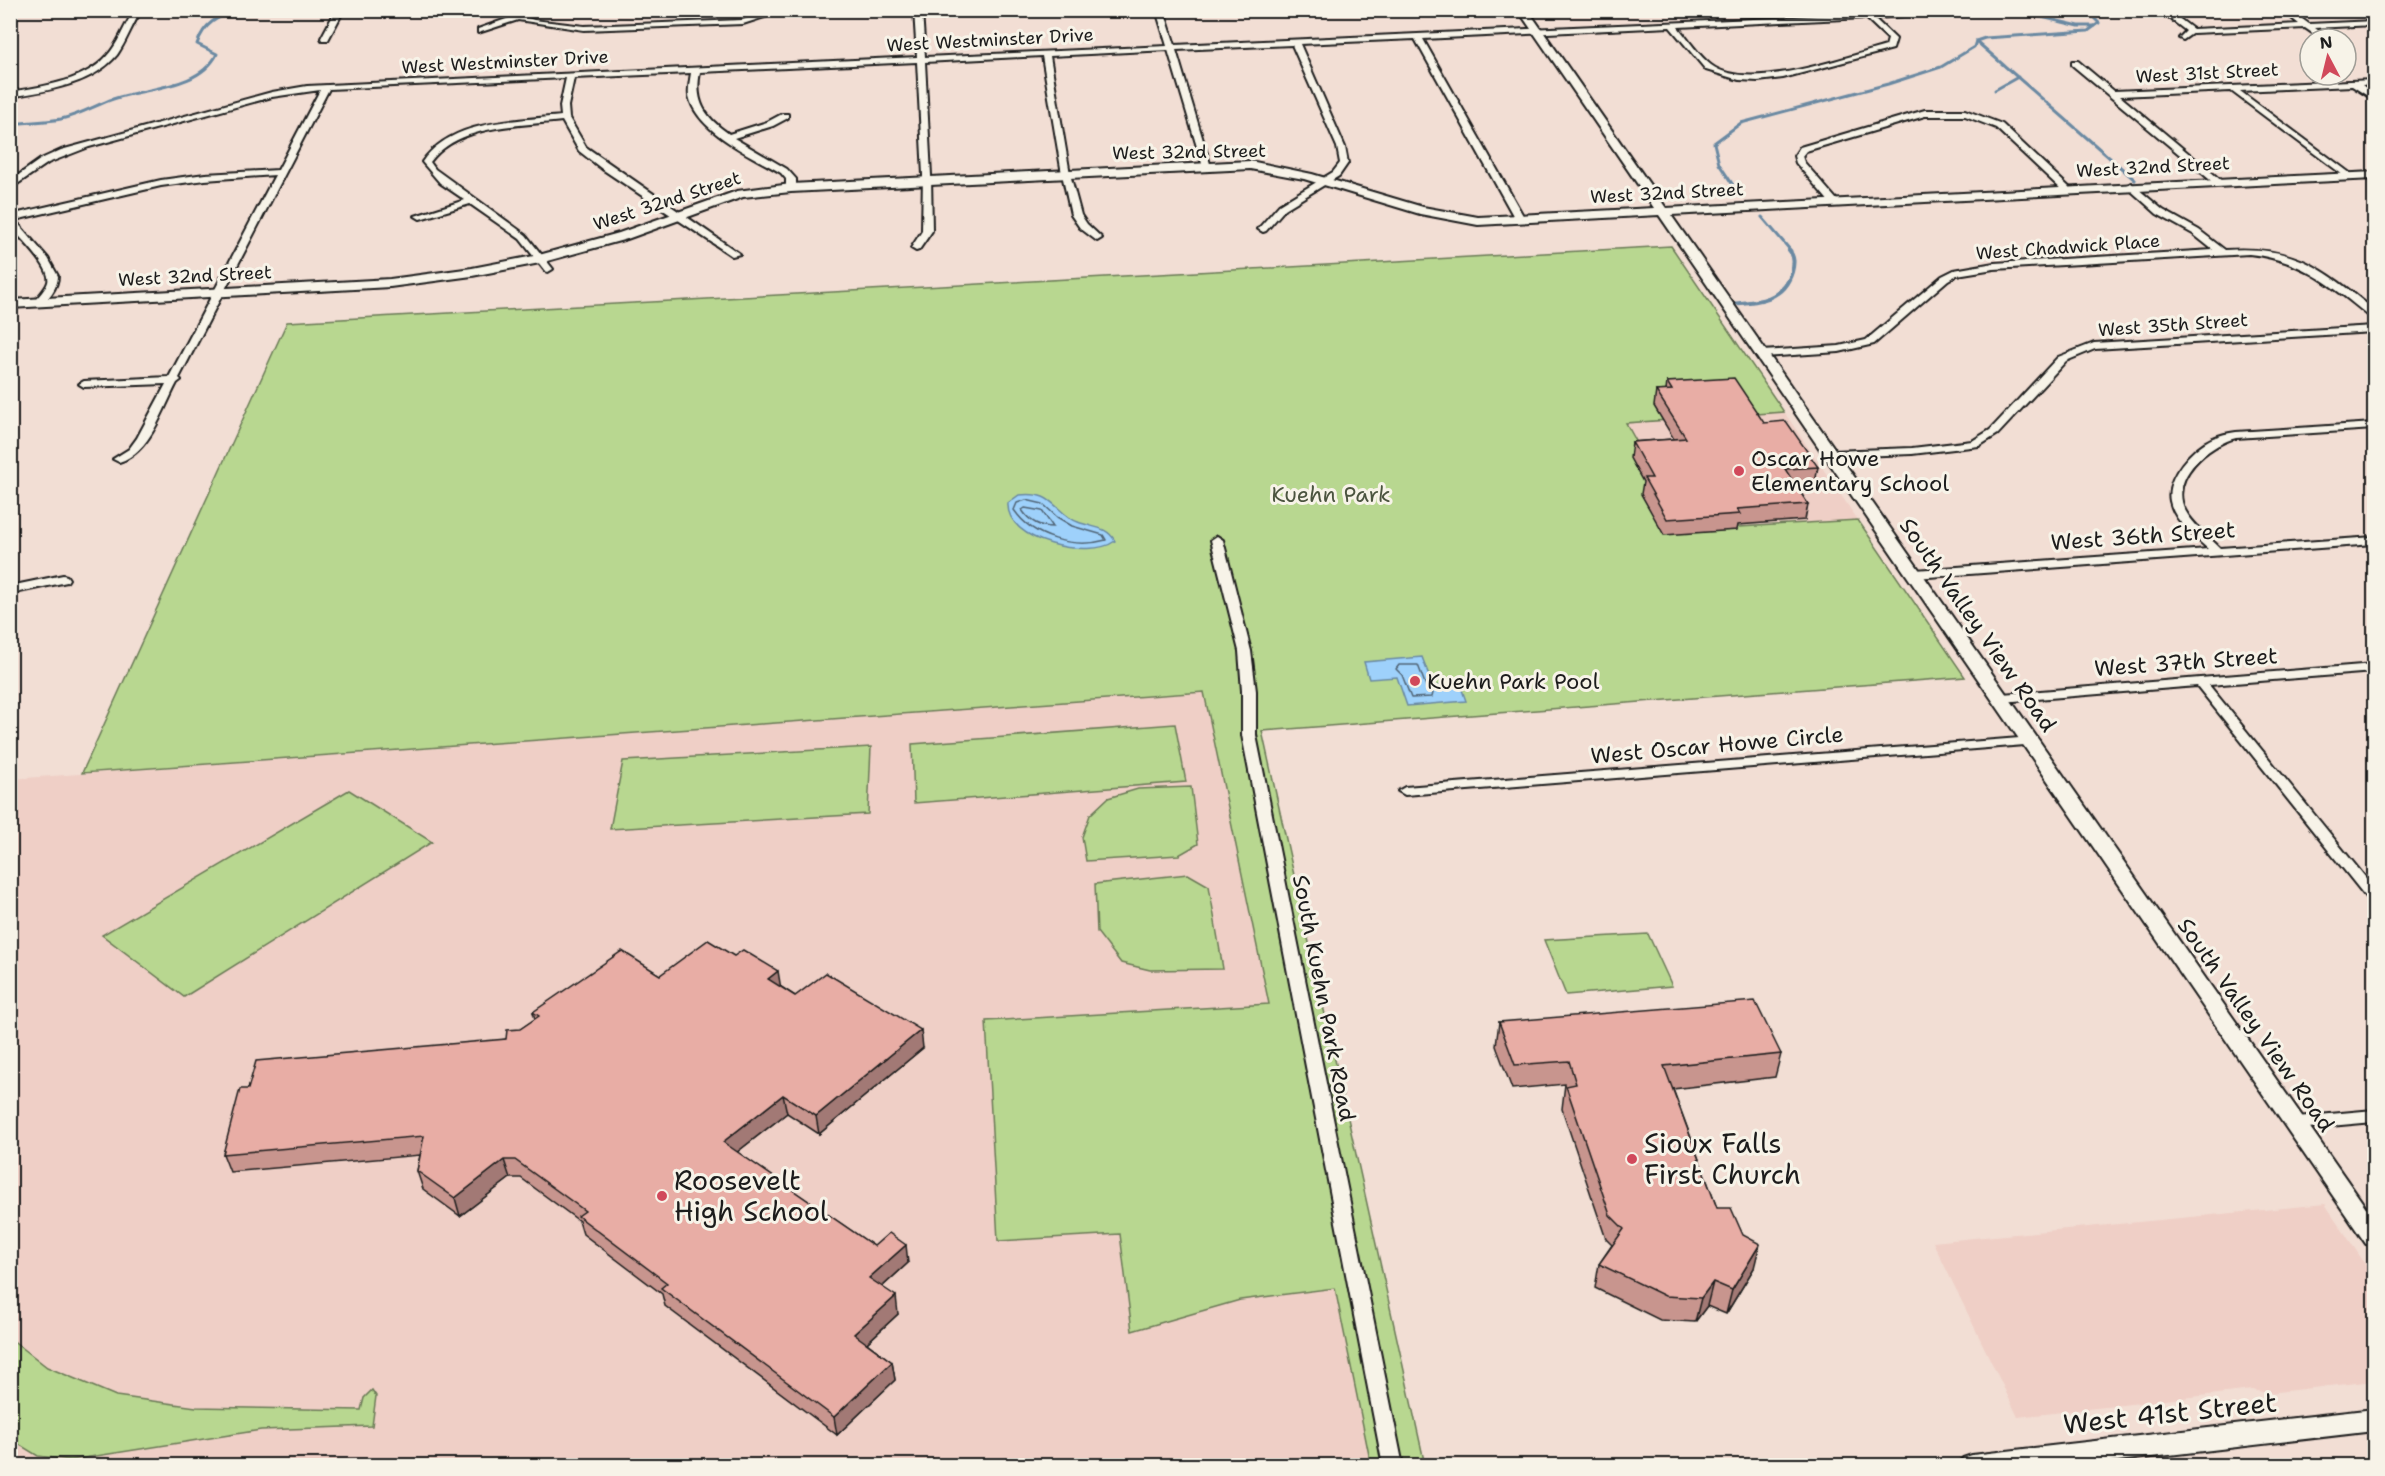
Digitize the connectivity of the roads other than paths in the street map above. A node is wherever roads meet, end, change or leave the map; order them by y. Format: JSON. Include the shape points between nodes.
{"nodes":[{"id":1,"x":140,"y":10,"type":"edge"},
{"id":2,"x":340,"y":10,"type":"edge"},
{"id":3,"x":506,"y":10,"type":"edge"},
{"id":4,"x":783,"y":10,"type":"edge"},
{"id":5,"x":918,"y":10,"type":"edge"},
{"id":6,"x":1160,"y":10,"type":"edge"},
{"id":7,"x":1523,"y":10,"type":"edge"},
{"id":8,"x":1990,"y":10,"type":"edge"},
{"id":9,"x":2162,"y":10,"type":"edge"},
{"id":10,"x":2284,"y":10,"type":"edge"},
{"id":11,"x":1865,"y":13,"type":"edge"},
{"id":12,"x":518,"y":18,"type":"junction"},
{"id":13,"x":2374,"y":23,"type":"edge"},
{"id":14,"x":1672,"y":26,"type":"junction"},
{"id":15,"x":2307,"y":26,"type":"junction"},
{"id":16,"x":481,"y":31,"type":"dead end"},
{"id":17,"x":2191,"y":31,"type":"junction"},
{"id":18,"x":1538,"y":32,"type":"junction"},
{"id":19,"x":1418,"y":37,"type":"junction"},
{"id":20,"x":325,"y":38,"type":"dead end"},
{"id":21,"x":2183,"y":38,"type":"dead end"},
{"id":22,"x":1295,"y":42,"type":"junction"},
{"id":23,"x":1171,"y":48,"type":"junction"},
{"id":24,"x":1047,"y":54,"type":"junction"},
{"id":25,"x":921,"y":59,"type":"junction"},
{"id":26,"x":2074,"y":63,"type":"dead end"},
{"id":27,"x":696,"y":70,"type":"junction"},
{"id":28,"x":571,"y":75,"type":"junction"},
{"id":29,"x":2374,"y":81,"type":"edge"},
{"id":30,"x":2358,"y":82,"type":"edge"},
{"id":31,"x":2298,"y":85,"type":"edge"},
{"id":32,"x":2358,"y":86,"type":"edge"},
{"id":33,"x":326,"y":87,"type":"junction"},
{"id":34,"x":2233,"y":89,"type":"junction"},
{"id":35,"x":2112,"y":94,"type":"junction"},
{"id":36,"x":10,"y":95,"type":"edge"},
{"id":37,"x":2374,"y":97,"type":"edge"},
{"id":38,"x":785,"y":116,"type":"dead end"},
{"id":39,"x":565,"y":118,"type":"junction"},
{"id":40,"x":728,"y":137,"type":"junction"},
{"id":41,"x":1207,"y":167,"type":"junction"},
{"id":42,"x":282,"y":172,"type":"junction"},
{"id":43,"x":1066,"y":174,"type":"junction"},
{"id":44,"x":2374,"y":175,"type":"edge"},
{"id":45,"x":2350,"y":176,"type":"junction"},
{"id":46,"x":927,"y":181,"type":"junction"},
{"id":47,"x":1324,"y":181,"type":"junction"},
{"id":48,"x":2218,"y":182,"type":"junction"},
{"id":49,"x":10,"y":186,"type":"edge"},
{"id":50,"x":2131,"y":186,"type":"junction"},
{"id":51,"x":791,"y":188,"type":"junction"},
{"id":52,"x":2066,"y":189,"type":"junction"},
{"id":53,"x":472,"y":201,"type":"junction"},
{"id":54,"x":1834,"y":202,"type":"junction"},
{"id":55,"x":1664,"y":212,"type":"junction"},
{"id":56,"x":420,"y":216,"type":"dead end"},
{"id":57,"x":676,"y":216,"type":"junction"},
{"id":58,"x":10,"y":219,"type":"edge"},
{"id":59,"x":1520,"y":219,"type":"junction"},
{"id":60,"x":1263,"y":229,"type":"dead end"},
{"id":61,"x":1097,"y":238,"type":"dead end"},
{"id":62,"x":916,"y":248,"type":"dead end"},
{"id":63,"x":2223,"y":253,"type":"junction"},
{"id":64,"x":735,"y":254,"type":"dead end"},
{"id":65,"x":544,"y":264,"type":"junction"},
{"id":66,"x":220,"y":292,"type":"junction"},
{"id":67,"x":39,"y":302,"type":"junction"},
{"id":68,"x":10,"y":304,"type":"edge"},
{"id":69,"x":2374,"y":315,"type":"edge"},
{"id":70,"x":2374,"y":329,"type":"edge"},
{"id":71,"x":1762,"y":354,"type":"junction"},
{"id":72,"x":176,"y":380,"type":"junction"},
{"id":73,"x":84,"y":384,"type":"dead end"},
{"id":74,"x":2374,"y":426,"type":"edge"},
{"id":75,"x":1832,"y":454,"type":"junction"},
{"id":76,"x":119,"y":459,"type":"dead end"},
{"id":77,"x":1217,"y":540,"type":"dead end"},
{"id":78,"x":2374,"y":541,"type":"edge"},
{"id":79,"x":2217,"y":552,"type":"junction"},
{"id":80,"x":1915,"y":574,"type":"junction"},
{"id":81,"x":63,"y":579,"type":"dead end"},
{"id":82,"x":10,"y":590,"type":"edge"},
{"id":83,"x":2374,"y":668,"type":"edge"},
{"id":84,"x":2200,"y":682,"type":"junction"},
{"id":85,"x":2002,"y":698,"type":"junction"},
{"id":86,"x":2032,"y":741,"type":"junction"},
{"id":87,"x":1405,"y":791,"type":"dead end"},
{"id":88,"x":2374,"y":897,"type":"edge"},
{"id":89,"x":2374,"y":1116,"type":"edge"},
{"id":90,"x":2297,"y":1123,"type":"junction"},
{"id":91,"x":2374,"y":1238,"type":"edge"},
{"id":92,"x":2374,"y":1420,"type":"edge"},
{"id":93,"x":1393,"y":1466,"type":"edge"},
{"id":94,"x":1972,"y":1466,"type":"edge"}],
"edges":[{"from":1,"to":36,"type":"street","via":[[115,52],[100,66],[65,81]]},
{"from":2,"to":20,"type":"street"},
{"from":3,"to":12,"type":"street"},
{"from":4,"to":12,"type":"street","via":[[743,22],[606,28],[558,26]]},
{"from":5,"to":25,"type":"street"},
{"from":6,"to":23,"type":"street"},
{"from":7,"to":18,"type":"street","name":"South Valley View Road"},
{"from":8,"to":11,"type":"street","name":"West Westminster Drive"},
{"from":9,"to":17,"type":"street"},
{"from":10,"to":15,"type":"street"},
{"from":11,"to":14,"type":"street","name":"West Westminster Drive"},
{"from":11,"to":14,"type":"street","via":[[1892,39],[1890,47],[1758,79],[1733,77],[1708,68]]},
{"from":12,"to":16,"type":"street"},
{"from":13,"to":15,"type":"street"},
{"from":14,"to":18,"type":"street","name":"West Westminster Drive"},
{"from":15,"to":17,"type":"street"},
{"from":17,"to":21,"type":"street"},
{"from":18,"to":19,"type":"street","name":"West Westminster Drive"},
{"from":18,"to":55,"type":"street","name":"South Valley View Road"},
{"from":19,"to":22,"type":"street","name":"West Westminster Drive"},
{"from":19,"to":59,"type":"street"},
{"from":22,"to":23,"type":"street","name":"West Westminster Drive"},
{"from":22,"to":47,"type":"street","via":[[1344,153],[1341,168]]},
{"from":23,"to":24,"type":"street","name":"West Westminster Drive"},
{"from":23,"to":41,"type":"street"},
{"from":24,"to":25,"type":"street","name":"West Westminster Drive"},
{"from":24,"to":43,"type":"street"},
{"from":25,"to":27,"type":"street","name":"West Westminster Drive"},
{"from":25,"to":46,"type":"street"},
{"from":26,"to":35,"type":"street"},
{"from":27,"to":28,"type":"street","name":"West Westminster Drive"},
{"from":27,"to":40,"type":"street","via":[[693,94],[699,110]]},
{"from":28,"to":33,"type":"street","name":"West Westminster Drive"},
{"from":28,"to":39,"type":"street"},
{"from":29,"to":30,"type":"street","name":"West 31st Street"},
{"from":31,"to":34,"type":"street","name":"West 31st Street"},
{"from":32,"to":37,"type":"street"},
{"from":33,"to":42,"type":"street"},
{"from":33,"to":49,"type":"street","name":"West Westminster Drive","via":[[267,94],[81,148],[38,165]]},
{"from":34,"to":35,"type":"street","name":"West 31st Street"},
{"from":34,"to":45,"type":"street"},
{"from":35,"to":48,"type":"street"},
{"from":38,"to":40,"type":"street"},
{"from":39,"to":53,"type":"street","via":[[473,132],[433,150],[427,166]]},
{"from":39,"to":57,"type":"street","via":[[576,141],[592,157]]},
{"from":40,"to":51,"type":"street","via":[[784,171],[791,179]]},
{"from":41,"to":43,"type":"street","name":"West 32nd Street"},
{"from":41,"to":47,"type":"street","name":"West 32nd Street","via":[[1269,167]]},
{"from":42,"to":58,"type":"street","via":[[169,182]]},
{"from":42,"to":66,"type":"street"},
{"from":43,"to":46,"type":"street","name":"West 32nd Street"},
{"from":43,"to":61,"type":"street","via":[[1076,215]]},
{"from":44,"to":45,"type":"street","name":"West 32nd Street"},
{"from":45,"to":48,"type":"street","name":"West 32nd Street"},
{"from":46,"to":51,"type":"street","name":"West 32nd Street"},
{"from":46,"to":62,"type":"street","via":[[927,231]]},
{"from":47,"to":59,"type":"street","name":"West 32nd Street","via":[[1446,217],[1478,221]]},
{"from":47,"to":60,"type":"street","via":[[1282,207]]},
{"from":48,"to":50,"type":"street","name":"West 32nd Street"},
{"from":50,"to":52,"type":"street","name":"West 32nd Street"},
{"from":50,"to":63,"type":"street","via":[[2160,212]]},
{"from":51,"to":57,"type":"street","name":"West 32nd Street","via":[[741,194]]},
{"from":52,"to":54,"type":"street","name":"West 32nd Street"},
{"from":52,"to":54,"type":"street","via":[[1991,122],[1965,113],[1934,112],[1816,143],[1800,151],[1800,163]]},
{"from":53,"to":56,"type":"street"},
{"from":53,"to":65,"type":"street","via":[[523,237]]},
{"from":54,"to":55,"type":"street","name":"West 32nd Street"},
{"from":55,"to":59,"type":"street","name":"West 32nd Street"},
{"from":55,"to":71,"type":"street","name":"South Valley View Road"},
{"from":57,"to":64,"type":"street"},
{"from":57,"to":65,"type":"street","name":"West 32nd Street"},
{"from":58,"to":67,"type":"street","via":[[53,274],[53,282]]},
{"from":63,"to":69,"type":"street","name":"West Chadwick Place","via":[[2260,252],[2297,260],[2319,271]]},
{"from":63,"to":71,"type":"street","name":"West Chadwick Place","via":[[1994,266],[1954,273],[1935,284],[1870,342],[1839,349]]},
{"from":65,"to":66,"type":"street","name":"West 32nd Street","via":[[390,283]]},
{"from":66,"to":67,"type":"street","name":"West 32nd Street"},
{"from":66,"to":72,"type":"street"},
{"from":67,"to":68,"type":"street","name":"West 32nd Street"},
{"from":70,"to":75,"type":"street","name":"West 35th Street","via":[[2094,346],[2062,360],[1994,432],[1975,444]]},
{"from":71,"to":75,"type":"street","name":"South Valley View Road"},
{"from":72,"to":73,"type":"street"},
{"from":72,"to":76,"type":"street","via":[[142,440],[134,451]]},
{"from":74,"to":79,"type":"street","via":[[2236,435],[2202,450],[2176,486],[2175,501]]},
{"from":75,"to":80,"type":"street","name":"South Valley View Road"},
{"from":77,"to":93,"type":"street","name":"South Kuehn Park Road","via":[[1245,651],[1249,735]]},
{"from":78,"to":79,"type":"street","name":"West 36th Street"},
{"from":79,"to":80,"type":"street","name":"West 36th Street"},
{"from":80,"to":85,"type":"street","name":"South Valley View Road"},
{"from":81,"to":82,"type":"street"},
{"from":83,"to":84,"type":"street","name":"West 37th Street"},
{"from":84,"to":85,"type":"street","name":"West 37th Street"},
{"from":84,"to":88,"type":"street"},
{"from":85,"to":86,"type":"street","name":"South Valley View Road"},
{"from":86,"to":87,"type":"street","name":"West Oscar Howe Circle"},
{"from":86,"to":90,"type":"street","name":"South Valley View Road"},
{"from":89,"to":90,"type":"street"},
{"from":90,"to":91,"type":"street","name":"South Valley View Road"},
{"from":92,"to":94,"type":"street","name":"West 41st Street"}]}
